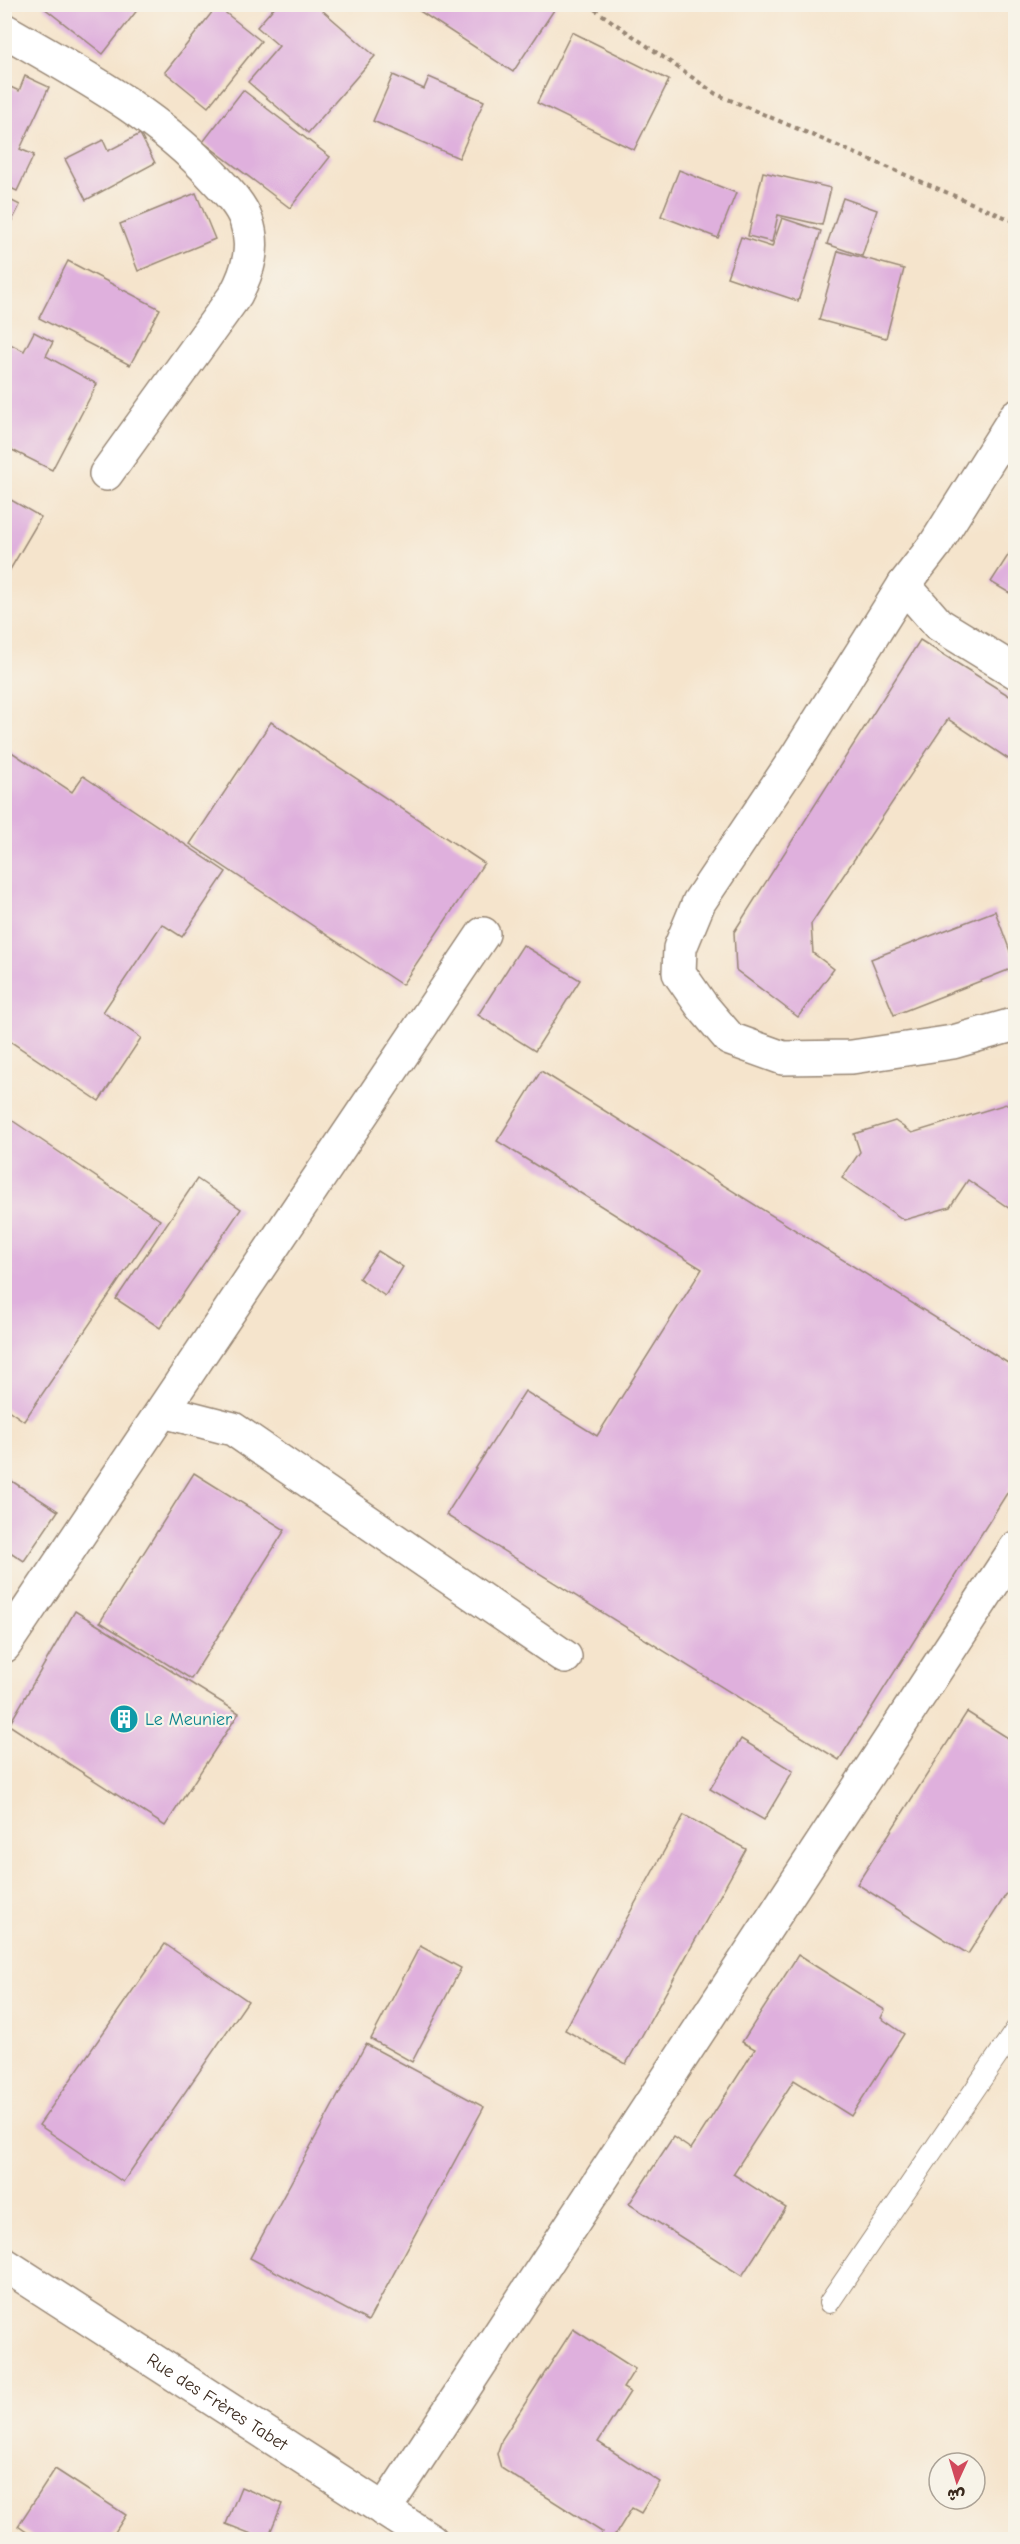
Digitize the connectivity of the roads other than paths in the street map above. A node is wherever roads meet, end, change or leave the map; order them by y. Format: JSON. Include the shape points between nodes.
{"nodes":[{"id":1,"x":4,"y":30,"type":"edge"},
{"id":2,"x":1016,"y":416,"type":"edge"},
{"id":3,"x":106,"y":474,"type":"dead end"},
{"id":4,"x":904,"y":585,"type":"junction"},
{"id":5,"x":1016,"y":672,"type":"edge"},
{"id":6,"x":483,"y":934,"type":"dead end"},
{"id":7,"x":1016,"y":1024,"type":"edge"},
{"id":8,"x":163,"y":1411,"type":"junction"},
{"id":9,"x":1016,"y":1548,"type":"edge"},
{"id":10,"x":4,"y":1646,"type":"edge"},
{"id":11,"x":565,"y":1657,"type":"dead end"},
{"id":12,"x":1016,"y":2029,"type":"edge"},
{"id":13,"x":4,"y":2264,"type":"edge"},
{"id":14,"x":829,"y":2303,"type":"dead end"},
{"id":15,"x":384,"y":2510,"type":"junction"},
{"id":16,"x":431,"y":2540,"type":"edge"}],
"edges":[{"from":1,"to":3,"type":"street","via":[[121,99],[161,128],[199,160],[232,197],[246,220],[251,245],[248,271],[236,294]]},
{"from":2,"to":4,"type":"street","via":[[935,545]]},
{"from":4,"to":5,"type":"street","via":[[938,624]]},
{"from":4,"to":7,"type":"street","via":[[797,756],[699,902],[680,948],[679,973],[730,1039],[783,1058],[852,1057],[952,1042]]},
{"from":6,"to":8,"type":"street"},
{"from":8,"to":10,"type":"street"},
{"from":8,"to":11,"type":"street","via":[[233,1429]]},
{"from":9,"to":15,"type":"street"},
{"from":12,"to":14,"type":"lane"},
{"from":13,"to":15,"type":"street","name":"Rue des Frères Tabet"},
{"from":15,"to":16,"type":"street","name":"Rue des Frères Tabet"}]}
